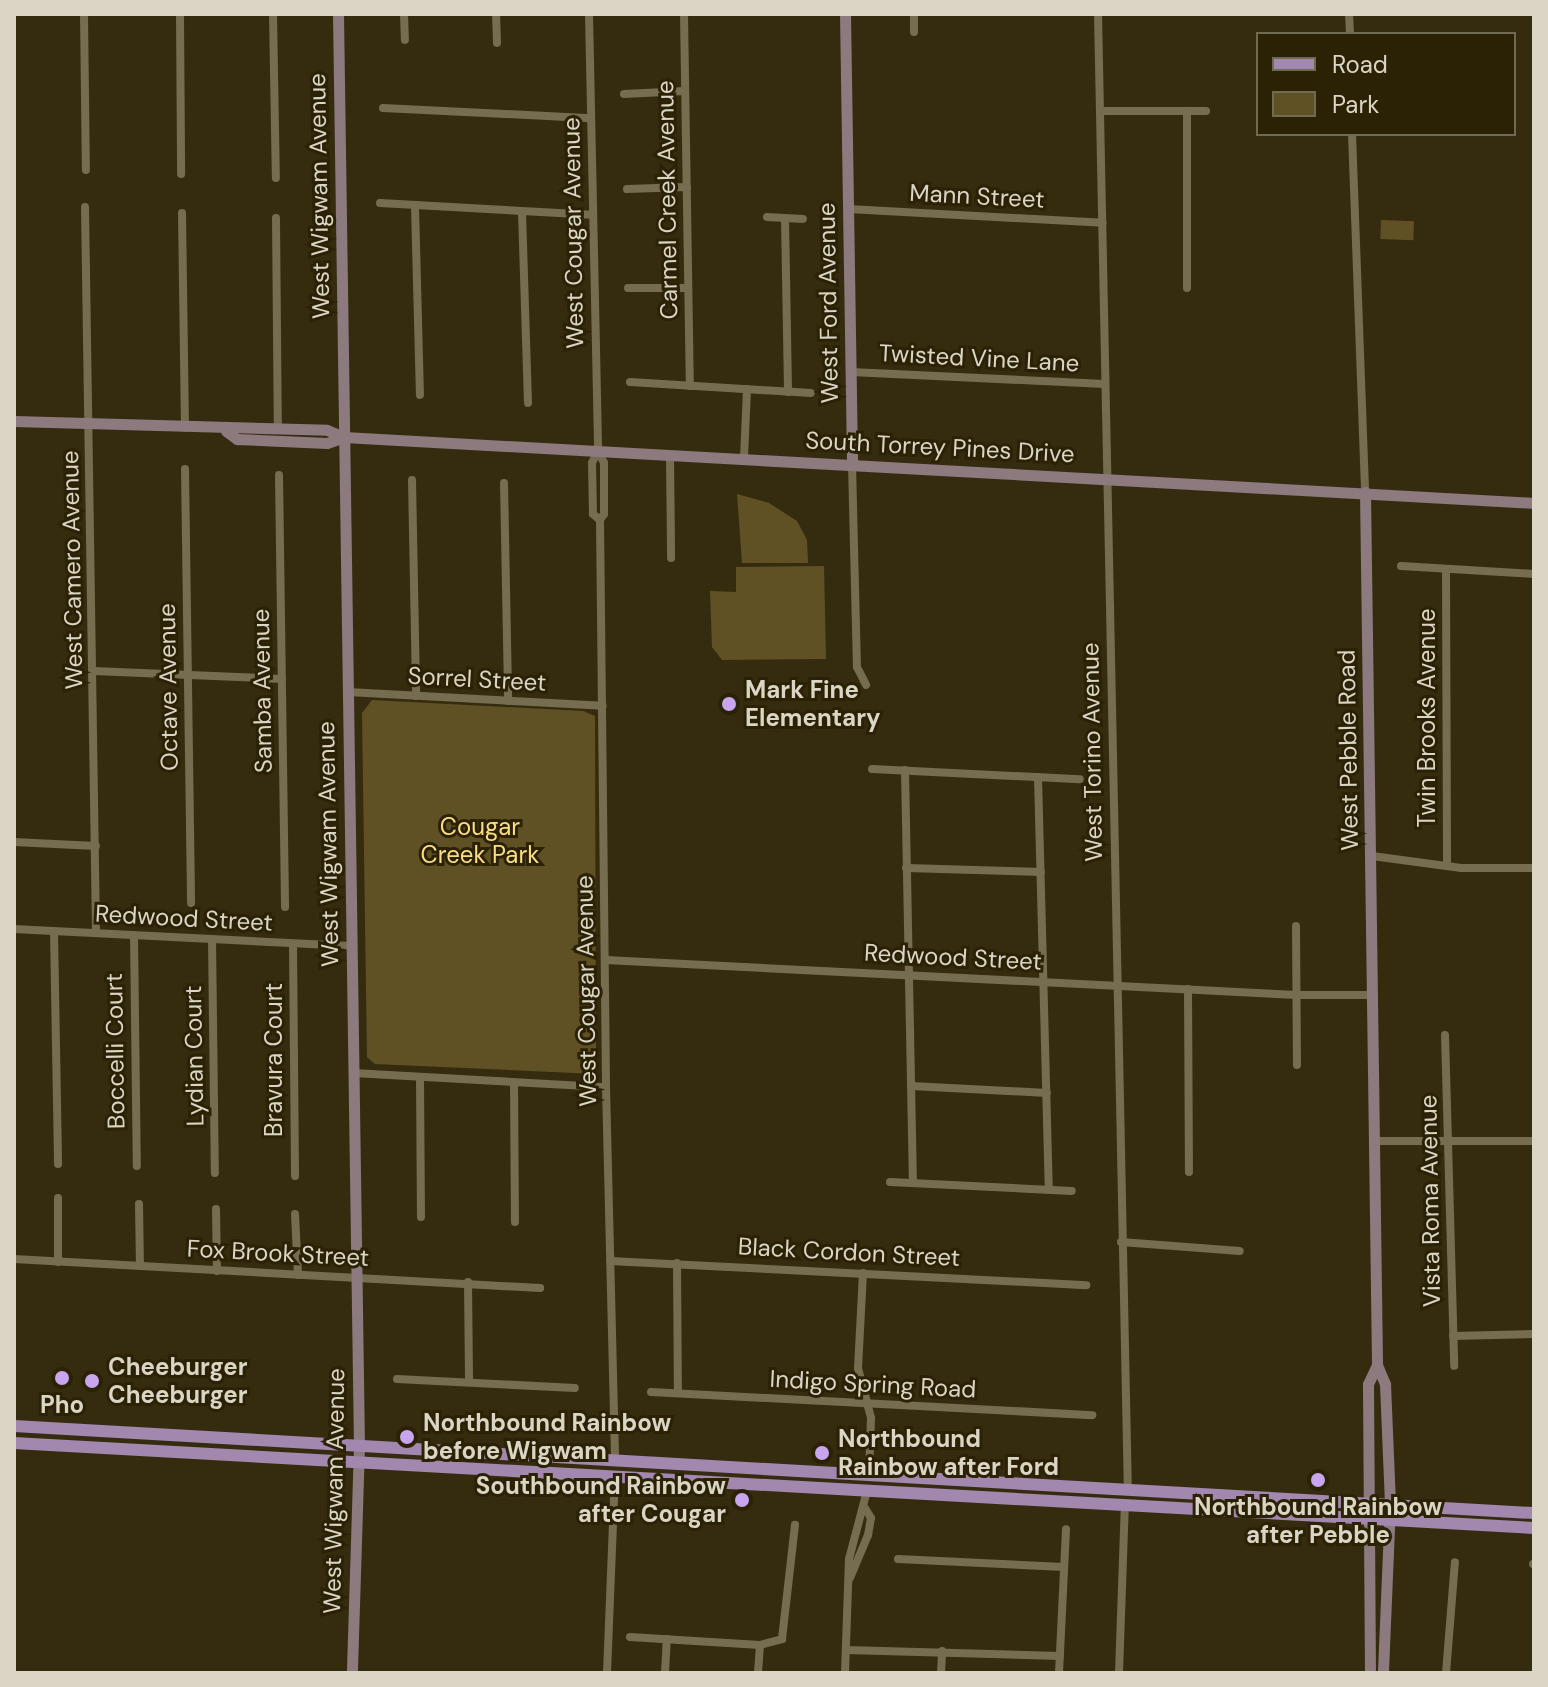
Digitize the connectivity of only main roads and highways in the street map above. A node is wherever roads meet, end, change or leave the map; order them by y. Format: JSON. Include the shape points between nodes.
{"nodes":[{"id":1,"x":14,"y":1426,"type":"edge"},
{"id":2,"x":97,"y":1431,"type":"junction"},
{"id":3,"x":183,"y":1436,"type":"junction"},
{"id":4,"x":15,"y":1443,"type":"edge"},
{"id":5,"x":113,"y":1447,"type":"junction"},
{"id":6,"x":615,"y":1461,"type":"junction"},
{"id":7,"x":697,"y":1466,"type":"junction"},
{"id":8,"x":538,"y":1474,"type":"junction"},
{"id":9,"x":869,"y":1475,"type":"junction"},
{"id":10,"x":615,"y":1478,"type":"junction"},
{"id":11,"x":945,"y":1480,"type":"junction"},
{"id":12,"x":802,"y":1489,"type":"junction"},
{"id":13,"x":1128,"y":1490,"type":"junction"},
{"id":14,"x":867,"y":1491,"type":"junction"},
{"id":15,"x":1212,"y":1495,"type":"junction"},
{"id":16,"x":1073,"y":1501,"type":"junction"},
{"id":17,"x":1125,"y":1504,"type":"junction"},
{"id":18,"x":1369,"y":1510,"type":"junction"},
{"id":19,"x":1390,"y":1511,"type":"junction"},
{"id":20,"x":1534,"y":1513,"type":"edge"},
{"id":21,"x":1534,"y":1528,"type":"edge"}],
"edges":[{"from":1,"to":2,"type":"main road"},
{"from":2,"to":3,"type":"main road"},
{"from":2,"to":4,"type":"main road","via":[[80,1439]]},
{"from":3,"to":5,"type":"main road","via":[[120,1441]]},
{"from":3,"to":6,"type":"main road"},
{"from":4,"to":5,"type":"main road"},
{"from":5,"to":8,"type":"main road"},
{"from":6,"to":7,"type":"main road"},
{"from":6,"to":8,"type":"main road","via":[[608,1466],[557,1466]]},
{"from":7,"to":9,"type":"main road"},
{"from":7,"to":10,"type":"main road","via":[[684,1472],[632,1470]]},
{"from":8,"to":10,"type":"main road"},
{"from":9,"to":11,"type":"main road"},
{"from":9,"to":12,"type":"main road"},
{"from":10,"to":12,"type":"main road"},
{"from":11,"to":13,"type":"main road"},
{"from":11,"to":14,"type":"main road","via":[[879,1484]]},
{"from":12,"to":14,"type":"main road"},
{"from":13,"to":15,"type":"main road"},
{"from":13,"to":16,"type":"main road"},
{"from":14,"to":16,"type":"main road"},
{"from":15,"to":17,"type":"main road"},
{"from":15,"to":18,"type":"main road"},
{"from":16,"to":17,"type":"main road"},
{"from":17,"to":18,"type":"main road"},
{"from":18,"to":19,"type":"main road"},
{"from":19,"to":20,"type":"main road"},
{"from":19,"to":21,"type":"main road"}]}
